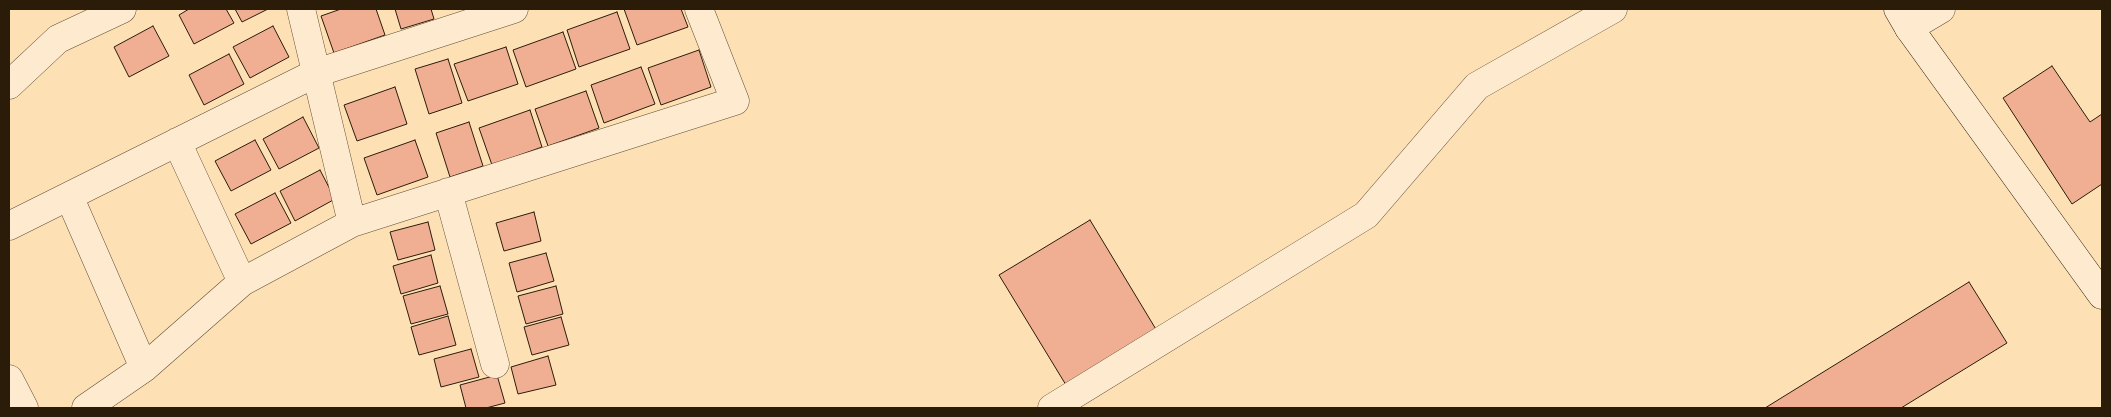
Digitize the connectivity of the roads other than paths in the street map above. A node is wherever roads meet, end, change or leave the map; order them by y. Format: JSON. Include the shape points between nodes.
{"nodes":[{"id":1,"x":122,"y":9,"type":"edge"},
{"id":2,"x":301,"y":9,"type":"edge"},
{"id":3,"x":514,"y":9,"type":"edge"},
{"id":4,"x":699,"y":9,"type":"edge"},
{"id":5,"x":1613,"y":9,"type":"edge"},
{"id":6,"x":1941,"y":9,"type":"edge"},
{"id":7,"x":91,"y":16,"type":"edge"},
{"id":8,"x":1904,"y":19,"type":"edge"},
{"id":9,"x":316,"y":73,"type":"junction"},
{"id":10,"x":9,"y":85,"type":"edge"},
{"id":11,"x":177,"y":142,"type":"junction"},
{"id":12,"x":448,"y":192,"type":"junction"},
{"id":13,"x":70,"y":196,"type":"junction"},
{"id":14,"x":352,"y":223,"type":"junction"},
{"id":15,"x":9,"y":226,"type":"edge"},
{"id":16,"x":242,"y":282,"type":"junction"},
{"id":17,"x":2102,"y":295,"type":"edge"},
{"id":18,"x":495,"y":364,"type":"dead end"},
{"id":19,"x":144,"y":368,"type":"junction"},
{"id":20,"x":9,"y":379,"type":"edge"},
{"id":21,"x":24,"y":408,"type":"edge"},
{"id":22,"x":86,"y":408,"type":"edge"},
{"id":23,"x":1052,"y":408,"type":"edge"}],
"edges":[{"from":1,"to":7,"type":"street"},
{"from":2,"to":9,"type":"street"},
{"from":3,"to":9,"type":"street"},
{"from":4,"to":12,"type":"street","via":[[735,101]]},
{"from":5,"to":23,"type":"street","via":[[1477,86],[1366,215]]},
{"from":6,"to":8,"type":"street"},
{"from":7,"to":10,"type":"street","via":[[58,39]]},
{"from":8,"to":17,"type":"street"},
{"from":9,"to":11,"type":"street"},
{"from":9,"to":14,"type":"street"},
{"from":11,"to":13,"type":"street"},
{"from":11,"to":16,"type":"street"},
{"from":12,"to":14,"type":"street"},
{"from":12,"to":18,"type":"street"},
{"from":13,"to":15,"type":"street"},
{"from":13,"to":19,"type":"street"},
{"from":14,"to":16,"type":"street"},
{"from":16,"to":19,"type":"street"},
{"from":19,"to":22,"type":"street"},
{"from":20,"to":21,"type":"street"}]}
